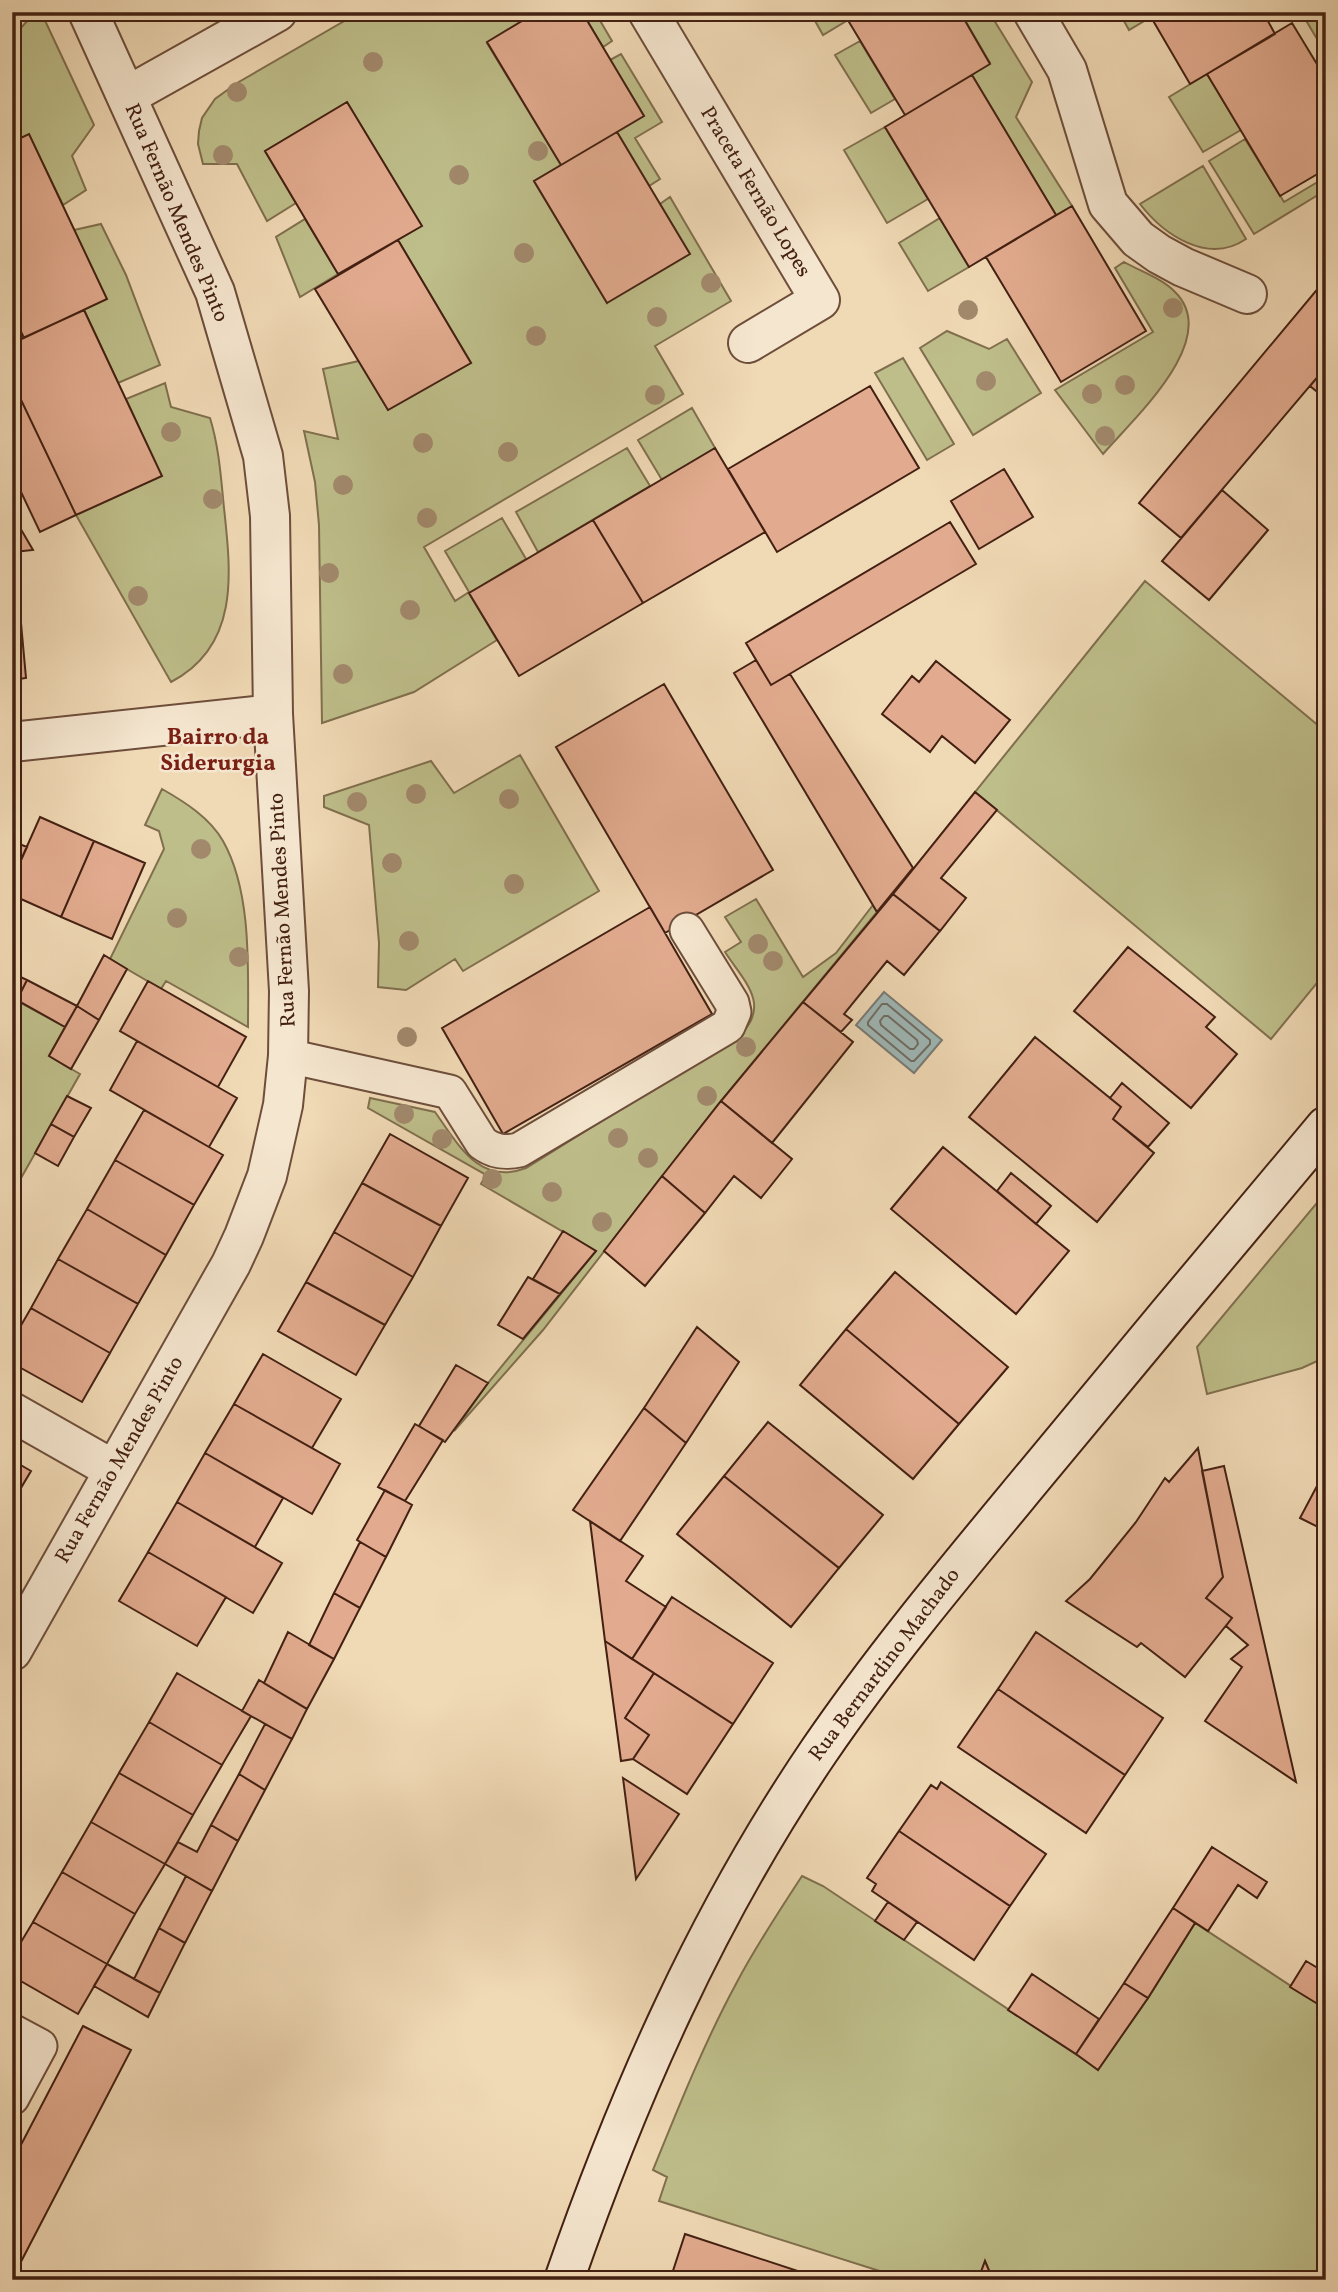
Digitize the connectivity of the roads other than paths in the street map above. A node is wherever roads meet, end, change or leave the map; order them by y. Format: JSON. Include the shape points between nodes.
{"nodes":[{"id":1,"x":88,"y":12,"type":"edge"},
{"id":2,"x":277,"y":12,"type":"edge"},
{"id":3,"x":648,"y":12,"type":"edge"},
{"id":4,"x":1033,"y":12,"type":"edge"},
{"id":5,"x":127,"y":96,"type":"junction"},
{"id":6,"x":1247,"y":293,"type":"dead end"},
{"id":7,"x":748,"y":343,"type":"dead end"},
{"id":8,"x":273,"y":714,"type":"junction"},
{"id":9,"x":12,"y":742,"type":"edge"},
{"id":10,"x":687,"y":930,"type":"dead end"},
{"id":11,"x":288,"y":1056,"type":"junction"},
{"id":12,"x":1326,"y":1125,"type":"edge"},
{"id":13,"x":12,"y":1412,"type":"edge"},
{"id":14,"x":114,"y":1470,"type":"junction"},
{"id":15,"x":12,"y":1651,"type":"edge"},
{"id":16,"x":12,"y":2031,"type":"edge"},
{"id":17,"x":12,"y":2098,"type":"edge"},
{"id":18,"x":564,"y":2280,"type":"edge"}],
"edges":[{"from":1,"to":5,"type":"street","name":"Rua Fernão Mendes Pinto"},
{"from":2,"to":5,"type":"street"},
{"from":3,"to":7,"type":"street","name":"Praceta Fernão Lopes","via":[[820,300]]},
{"from":4,"to":6,"type":"street","via":[[1067,70],[1108,204],[1138,239],[1159,254]]},
{"from":5,"to":8,"type":"street","name":"Rua Fernão Mendes Pinto","via":[[215,292],[263,456],[270,516]]},
{"from":8,"to":9,"type":"street"},
{"from":8,"to":11,"type":"street","name":"Rua Fernão Mendes Pinto","via":[[289,990]]},
{"from":10,"to":11,"type":"lane","via":[[732,1003],[734,1012],[728,1026],[519,1150],[505,1153],[482,1143],[450,1092]]},
{"from":11,"to":14,"type":"street","name":"Rua Fernão Mendes Pinto","via":[[273,1150],[244,1236]]},
{"from":12,"to":18,"type":"street","name":"Rua Bernardino Machado","via":[[943,1586],[818,1752],[729,1900],[670,2012],[610,2152]]},
{"from":13,"to":14,"type":"street"},
{"from":14,"to":15,"type":"street","name":"Rua Fernão Mendes Pinto"},
{"from":16,"to":17,"type":"lane","via":[[40,2046]]}]}
